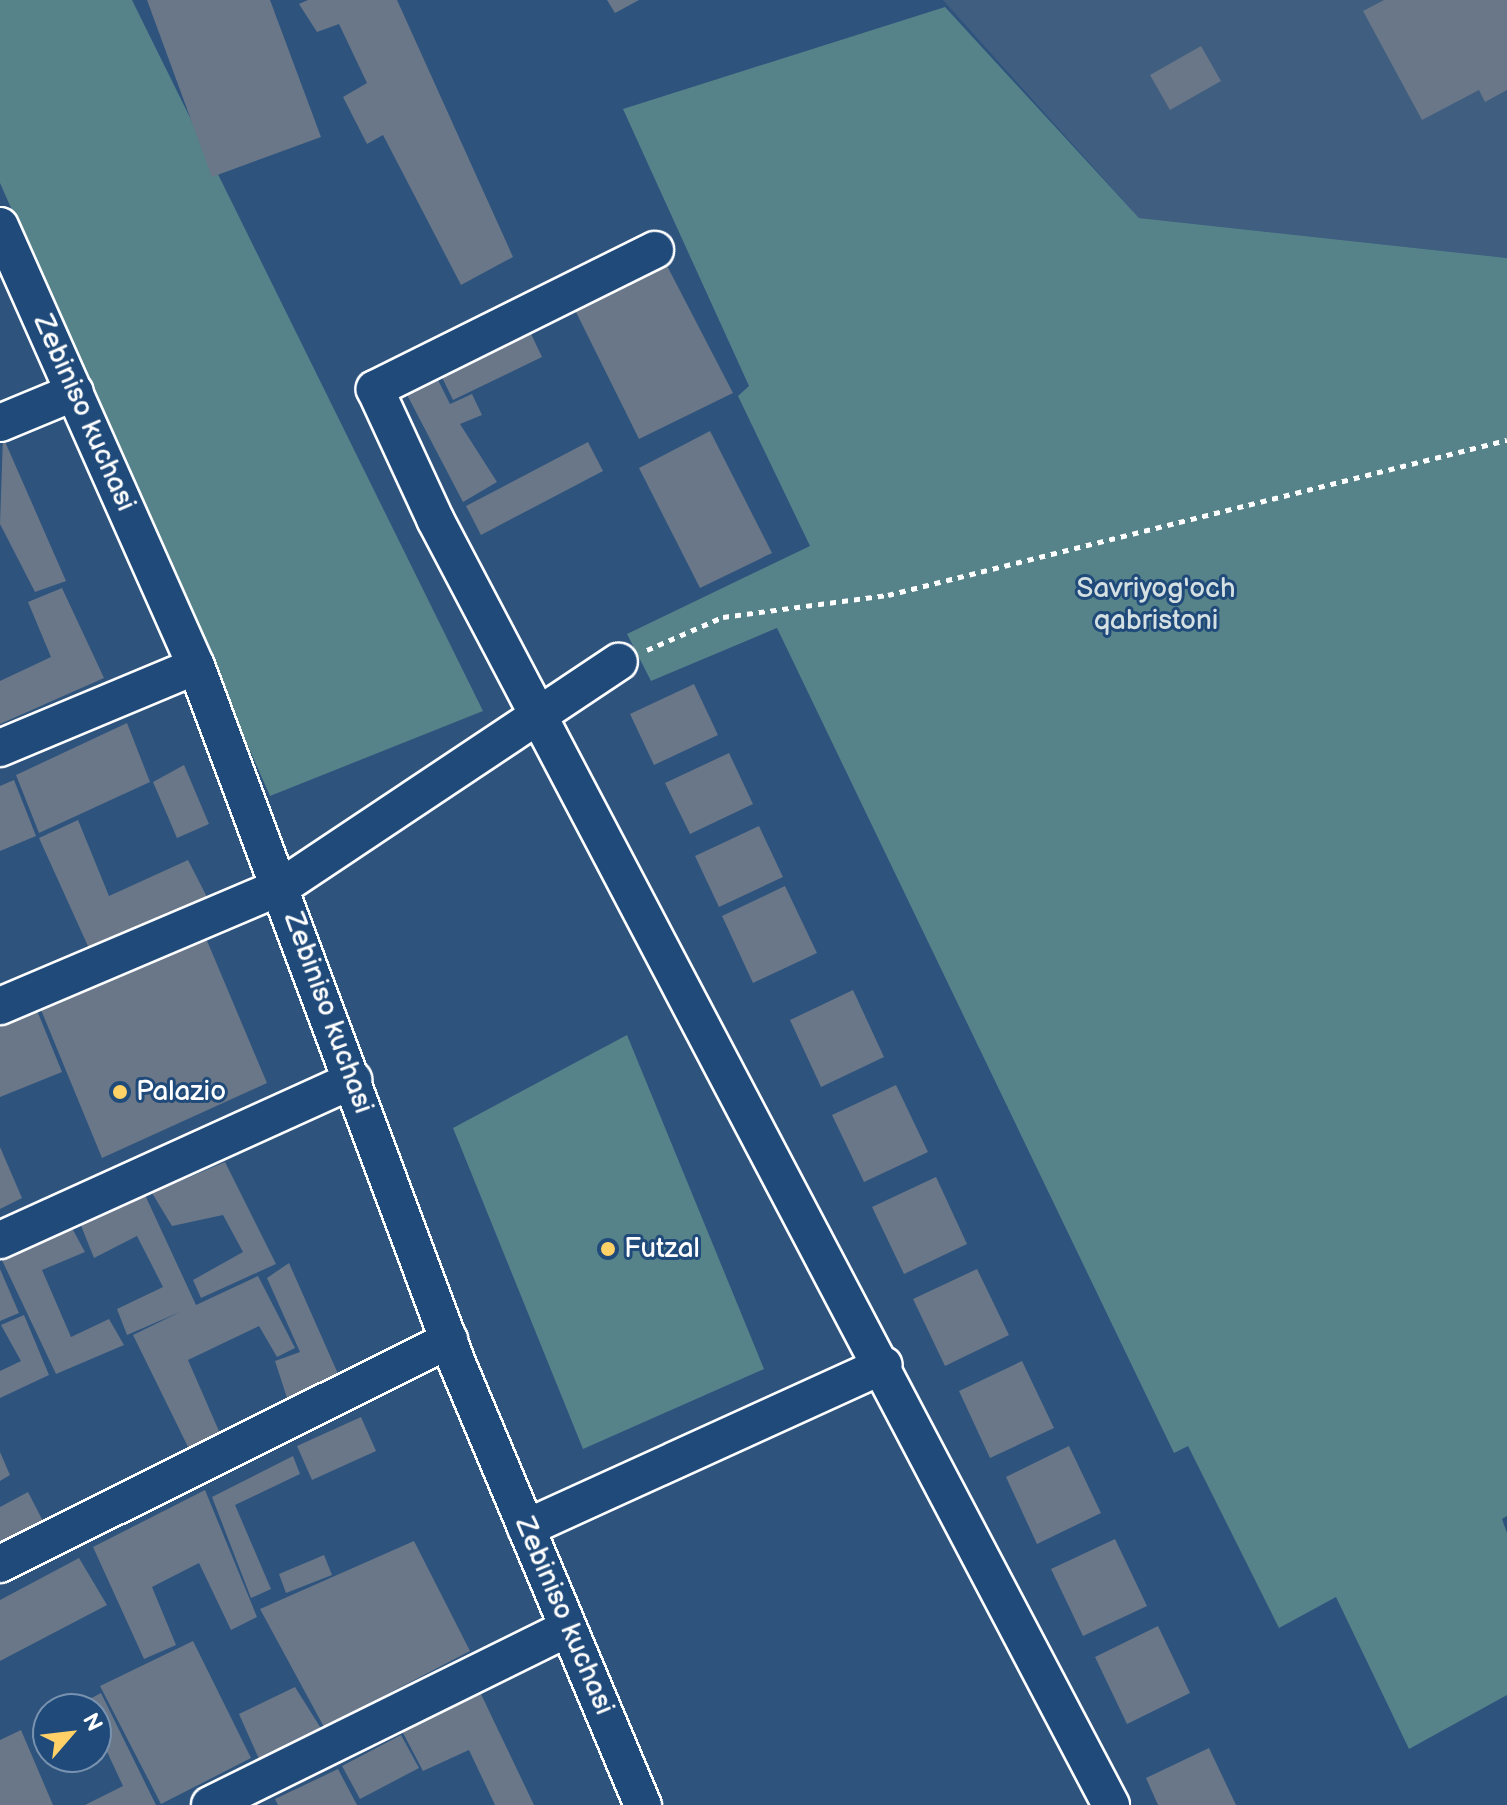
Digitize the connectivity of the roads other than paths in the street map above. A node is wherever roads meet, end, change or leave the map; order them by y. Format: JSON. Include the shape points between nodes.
{"nodes":[{"id":1,"x":0,"y":226,"type":"edge"},
{"id":2,"x":655,"y":250,"type":"dead end"},
{"id":3,"x":75,"y":392,"type":"junction"},
{"id":4,"x":0,"y":423,"type":"edge"},
{"id":5,"x":619,"y":662,"type":"road end"},
{"id":6,"x":196,"y":666,"type":"junction"},
{"id":7,"x":537,"y":714,"type":"junction"},
{"id":8,"x":0,"y":748,"type":"edge"},
{"id":9,"x":281,"y":887,"type":"junction"},
{"id":10,"x":0,"y":1006,"type":"edge"},
{"id":11,"x":353,"y":1080,"type":"junction"},
{"id":12,"x":0,"y":1240,"type":"edge"},
{"id":13,"x":449,"y":1340,"type":"junction"},
{"id":14,"x":884,"y":1365,"type":"junction"},
{"id":15,"x":526,"y":1528,"type":"junction"},
{"id":16,"x":0,"y":1564,"type":"edge"},
{"id":17,"x":568,"y":1628,"type":"junction"},
{"id":18,"x":210,"y":1805,"type":"edge"},
{"id":19,"x":643,"y":1805,"type":"edge"},
{"id":20,"x":1111,"y":1805,"type":"edge"}],
"edges":[{"from":1,"to":3,"type":"street","name":"Zebiniso kuchasi"},
{"from":2,"to":7,"type":"street","via":[[375,389]]},
{"from":3,"to":4,"type":"street"},
{"from":3,"to":6,"type":"street","name":"Zebiniso kuchasi"},
{"from":5,"to":7,"type":"street"},
{"from":6,"to":8,"type":"street"},
{"from":6,"to":9,"type":"street","name":"Zebiniso kuchasi"},
{"from":7,"to":9,"type":"street"},
{"from":7,"to":14,"type":"street"},
{"from":9,"to":10,"type":"street"},
{"from":9,"to":11,"type":"street","name":"Zebiniso kuchasi"},
{"from":11,"to":12,"type":"street"},
{"from":11,"to":13,"type":"street","name":"Zebiniso kuchasi"},
{"from":13,"to":15,"type":"street","name":"Zebiniso kuchasi"},
{"from":13,"to":16,"type":"street"},
{"from":14,"to":15,"type":"street"},
{"from":14,"to":20,"type":"street"},
{"from":15,"to":17,"type":"street","name":"Zebiniso kuchasi"},
{"from":17,"to":18,"type":"street"},
{"from":17,"to":19,"type":"street","name":"Zebiniso kuchasi"}]}
